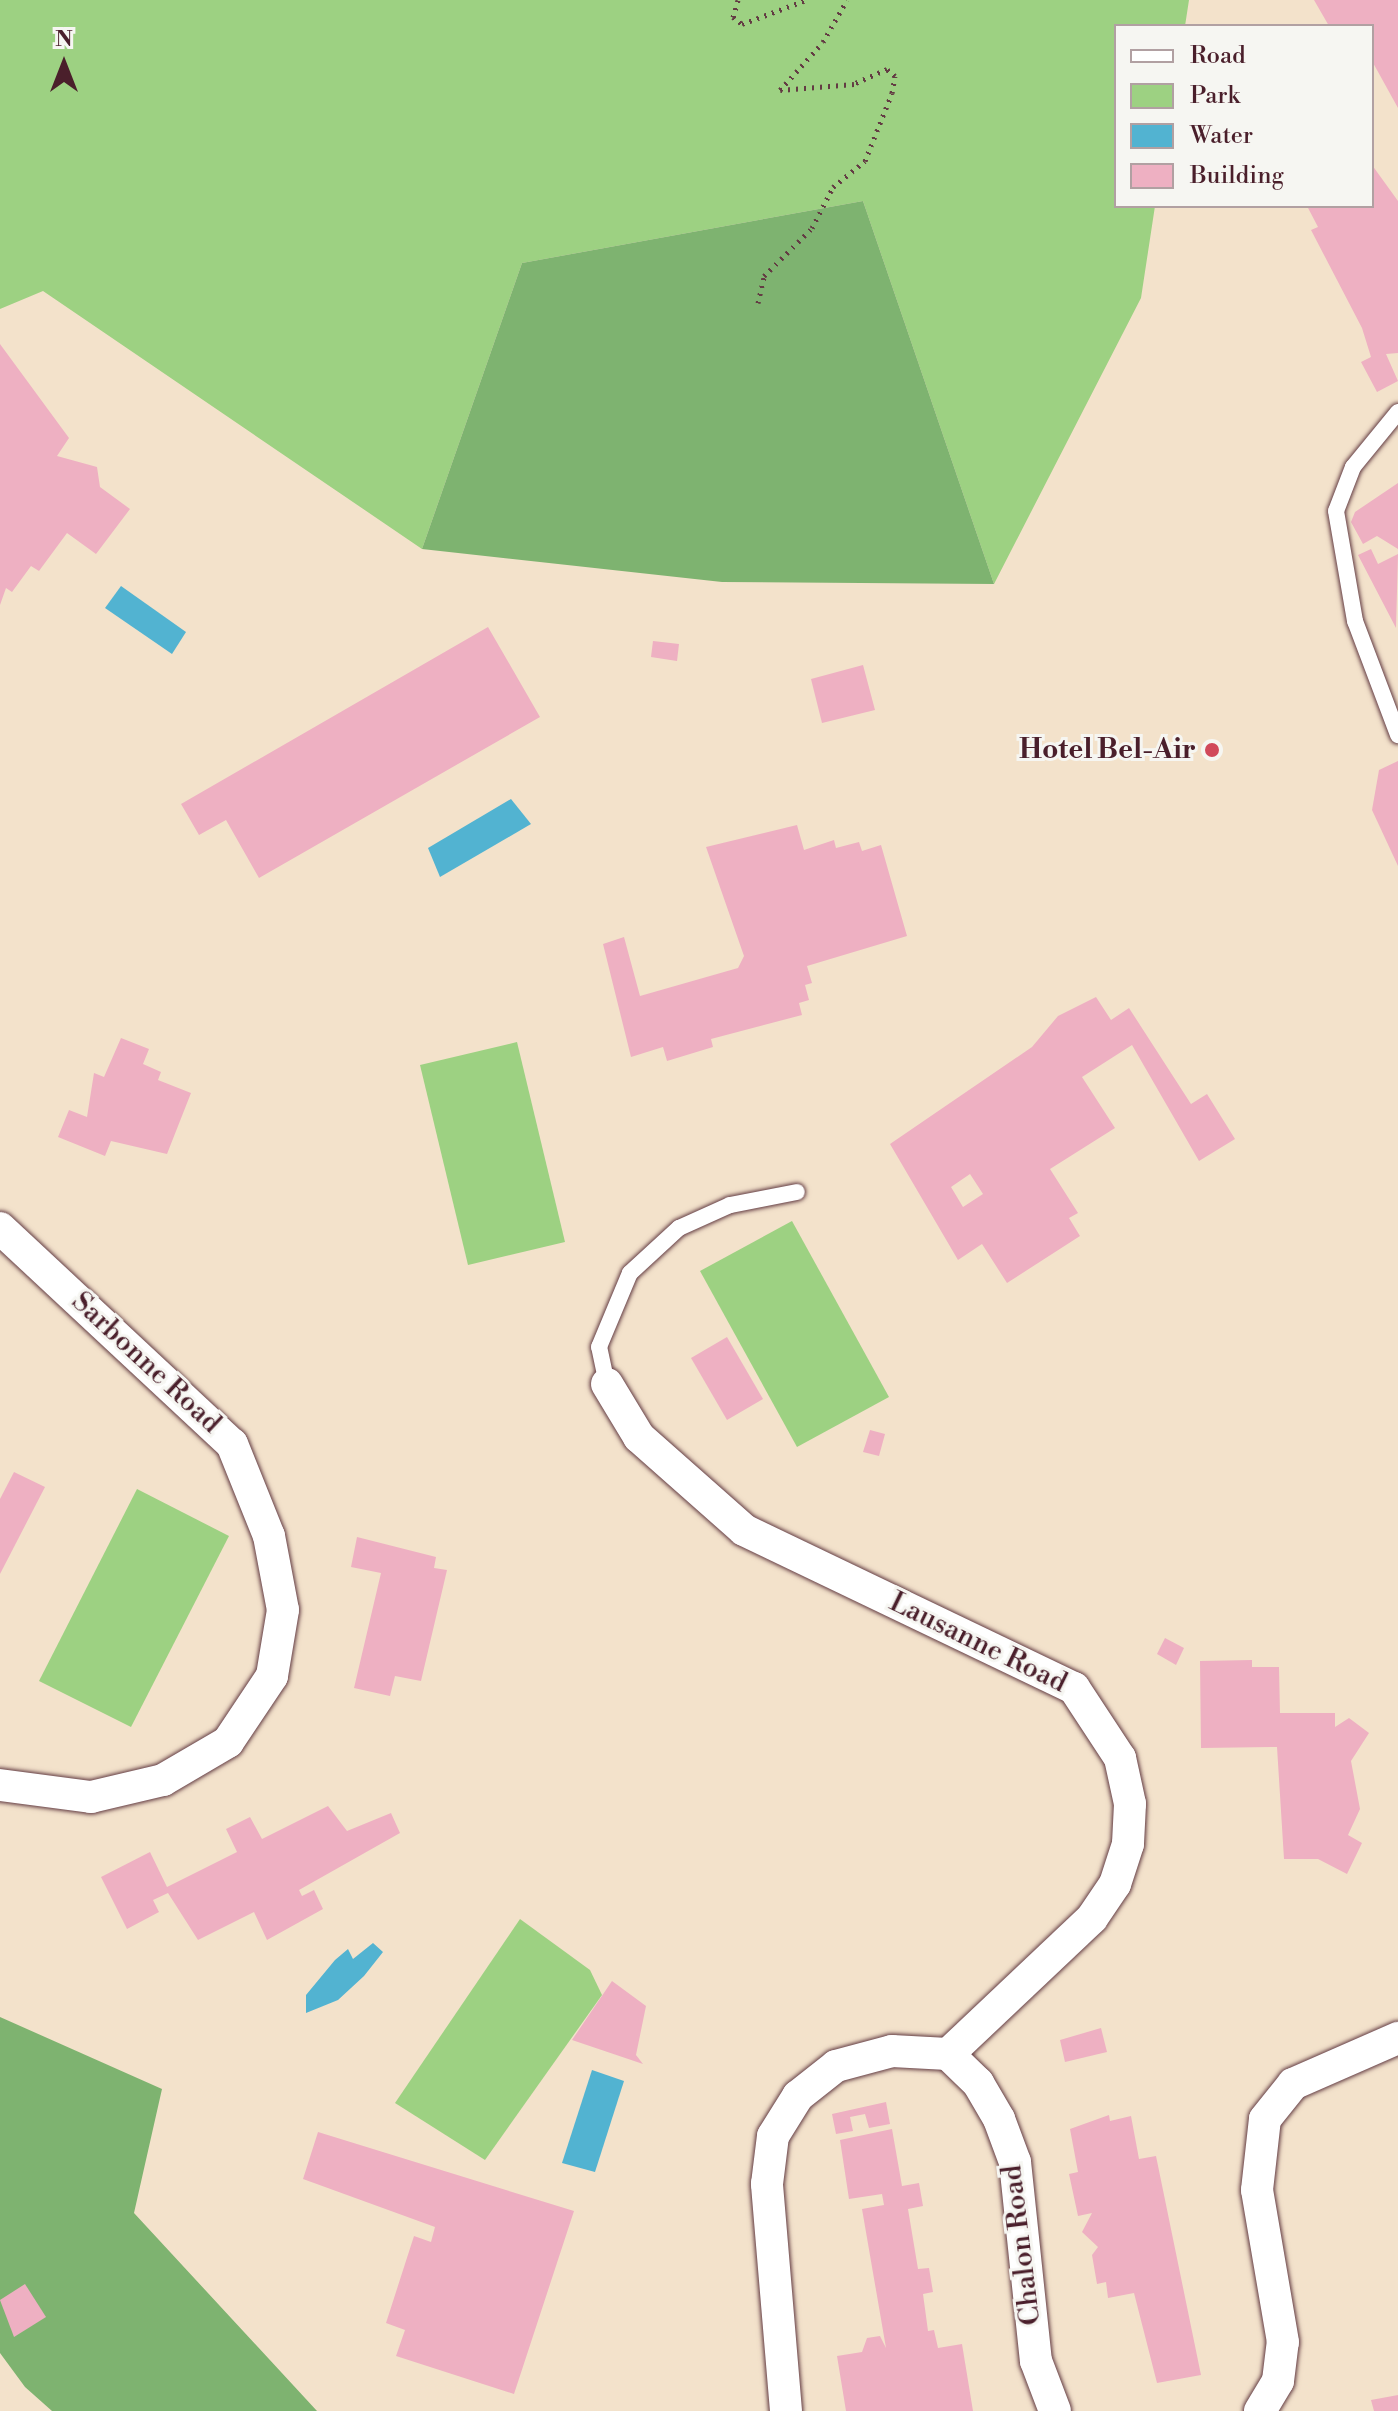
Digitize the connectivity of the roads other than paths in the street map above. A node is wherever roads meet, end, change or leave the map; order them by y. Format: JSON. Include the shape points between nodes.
{"nodes":[{"id":1,"x":1398,"y":412,"type":"edge"},
{"id":2,"x":1398,"y":735,"type":"edge"},
{"id":3,"x":797,"y":1192,"type":"dead end"},
{"id":4,"x":0,"y":1228,"type":"edge"},
{"id":5,"x":607,"y":1384,"type":"joint"},
{"id":6,"x":0,"y":1785,"type":"edge"},
{"id":7,"x":1398,"y":2038,"type":"edge"},
{"id":8,"x":948,"y":2054,"type":"junction"},
{"id":9,"x":786,"y":2411,"type":"edge"},
{"id":10,"x":1055,"y":2411,"type":"edge"},
{"id":11,"x":1260,"y":2411,"type":"edge"}],
"edges":[{"from":1,"to":2,"type":"lane","via":[[1353,467],[1336,511],[1355,621]]},
{"from":3,"to":5,"type":"lane","via":[[730,1205],[679,1228],[630,1273],[599,1347]]},
{"from":4,"to":6,"type":"street","name":"Sarbonne Road","via":[[232,1444],[269,1536],[283,1610],[272,1676],[228,1742],[163,1780],[91,1797]]},
{"from":5,"to":8,"type":"street","name":"Lausanne Road","via":[[639,1437],[744,1530],[1074,1688],[1120,1758],[1130,1804],[1128,1844],[1115,1884],[1092,1918]]},
{"from":7,"to":11,"type":"street","via":[[1293,2084],[1265,2119],[1257,2190],[1283,2342],[1278,2381]]},
{"from":8,"to":9,"type":"street","via":[[892,2051],[836,2066],[798,2096],[773,2136],[767,2184]]},
{"from":8,"to":10,"type":"street","name":"Chalon Road","via":[[978,2083],[1015,2162],[1036,2361]]}]}
